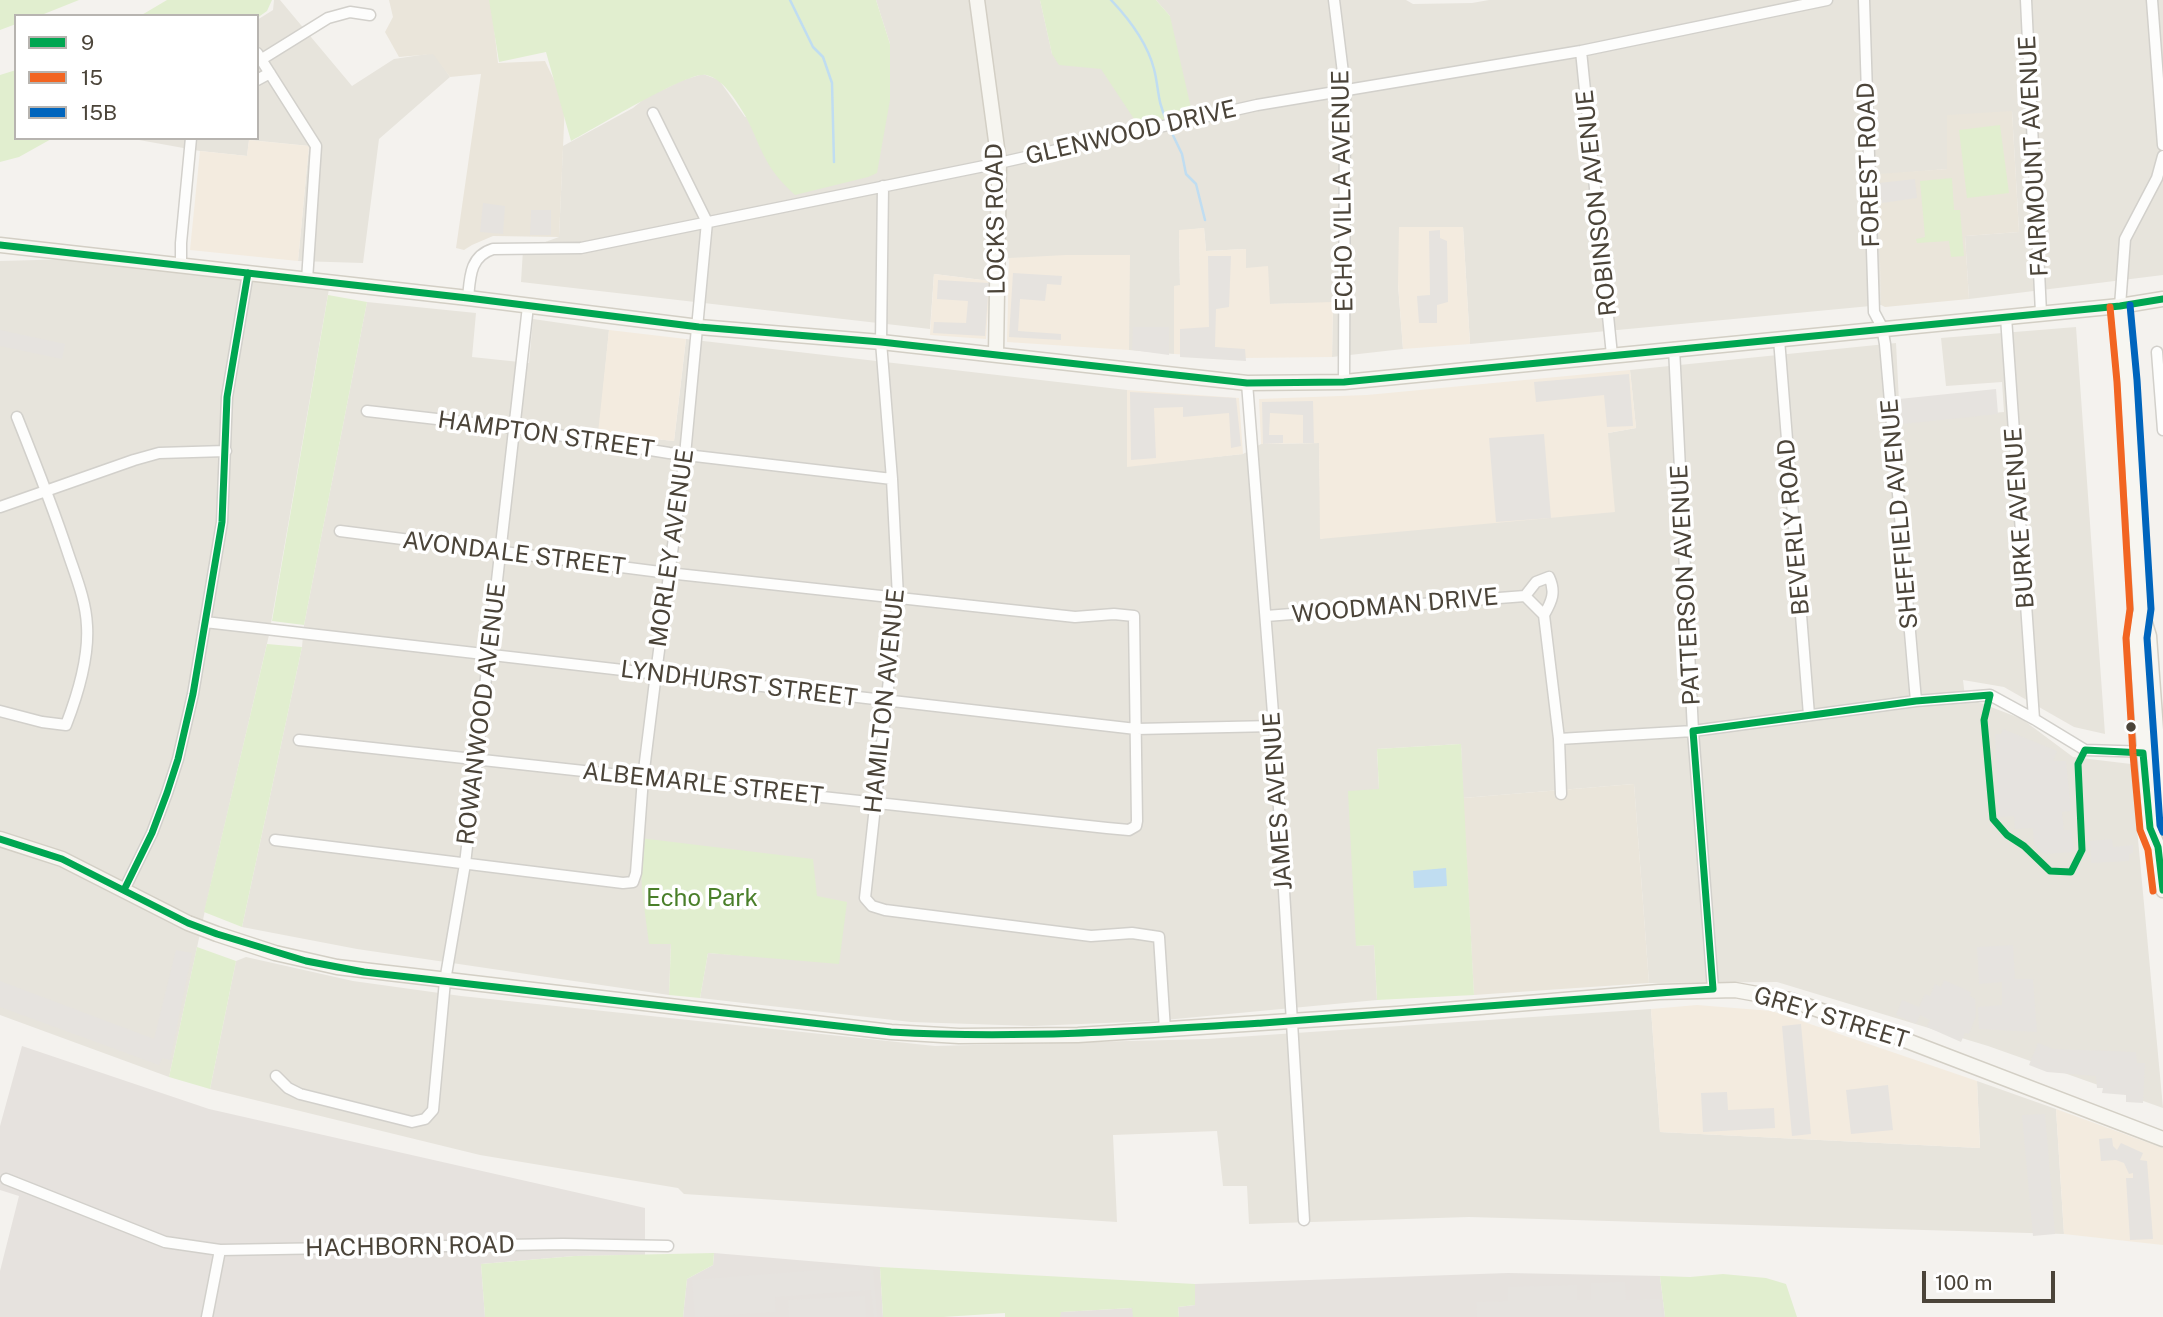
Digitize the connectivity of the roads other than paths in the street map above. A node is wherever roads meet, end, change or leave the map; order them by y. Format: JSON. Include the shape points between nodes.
{"nodes":[{"id":1,"x":977,"y":0,"type":"edge"},
{"id":2,"x":1334,"y":0,"type":"edge"},
{"id":3,"x":1827,"y":0,"type":"edge"},
{"id":4,"x":1864,"y":0,"type":"edge"},
{"id":5,"x":2026,"y":0,"type":"edge"},
{"id":6,"x":2152,"y":0,"type":"edge"},
{"id":7,"x":370,"y":15,"type":"dead end"},
{"id":8,"x":1581,"y":51,"type":"junction"},
{"id":9,"x":260,"y":56,"type":"edge"},
{"id":10,"x":270,"y":73,"type":"junction"},
{"id":11,"x":259,"y":79,"type":"edge"},
{"id":12,"x":1345,"y":89,"type":"junction"},
{"id":13,"x":653,"y":113,"type":"dead end"},
{"id":14,"x":191,"y":140,"type":"edge"},
{"id":15,"x":2163,"y":145,"type":"edge"},
{"id":16,"x":2163,"y":156,"type":"edge"},
{"id":17,"x":999,"y":163,"type":"junction"},
{"id":18,"x":883,"y":186,"type":"junction"},
{"id":19,"x":707,"y":222,"type":"junction"},
{"id":20,"x":0,"y":245,"type":"edge"},
{"id":21,"x":181,"y":266,"type":"junction"},
{"id":22,"x":248,"y":272,"type":"junction"},
{"id":23,"x":307,"y":280,"type":"junction"},
{"id":24,"x":468,"y":298,"type":"junction"},
{"id":25,"x":2160,"y":299,"type":"edge"},
{"id":26,"x":528,"y":306,"type":"junction"},
{"id":27,"x":2120,"y":306,"type":"junction"},
{"id":28,"x":2041,"y":313,"type":"junction"},
{"id":29,"x":2006,"y":317,"type":"junction"},
{"id":30,"x":699,"y":327,"type":"junction"},
{"id":31,"x":1882,"y":327,"type":"junction"},
{"id":32,"x":1779,"y":339,"type":"junction"},
{"id":33,"x":881,"y":342,"type":"junction"},
{"id":34,"x":1674,"y":348,"type":"junction"},
{"id":35,"x":2157,"y":352,"type":"dead end"},
{"id":36,"x":996,"y":354,"type":"junction"},
{"id":37,"x":1612,"y":355,"type":"junction"},
{"id":38,"x":1344,"y":382,"type":"junction"},
{"id":39,"x":1247,"y":383,"type":"junction"},
{"id":40,"x":367,"y":411,"type":"dead end"},
{"id":41,"x":17,"y":417,"type":"dead end"},
{"id":42,"x":515,"y":429,"type":"junction"},
{"id":43,"x":2163,"y":430,"type":"edge"},
{"id":44,"x":226,"y":451,"type":"junction"},
{"id":45,"x":685,"y":455,"type":"junction"},
{"id":46,"x":892,"y":479,"type":"junction"},
{"id":47,"x":47,"y":490,"type":"junction"},
{"id":48,"x":0,"y":508,"type":"edge"},
{"id":49,"x":340,"y":531,"type":"dead end"},
{"id":50,"x":501,"y":554,"type":"junction"},
{"id":51,"x":668,"y":573,"type":"junction"},
{"id":52,"x":1525,"y":596,"type":"junction"},
{"id":53,"x":898,"y":597,"type":"junction"},
{"id":54,"x":2141,"y":610,"type":"junction"},
{"id":55,"x":1544,"y":615,"type":"junction"},
{"id":56,"x":1266,"y":616,"type":"junction"},
{"id":57,"x":205,"y":622,"type":"junction"},
{"id":58,"x":489,"y":654,"type":"junction"},
{"id":59,"x":656,"y":673,"type":"junction"},
{"id":60,"x":886,"y":700,"type":"junction"},
{"id":61,"x":1916,"y":701,"type":"junction"},
{"id":62,"x":0,"y":711,"type":"edge"},
{"id":63,"x":1809,"y":715,"type":"junction"},
{"id":64,"x":2034,"y":719,"type":"junction"},
{"id":65,"x":1274,"y":726,"type":"junction"},
{"id":66,"x":1136,"y":729,"type":"junction"},
{"id":67,"x":1693,"y":731,"type":"junction"},
{"id":68,"x":1559,"y":739,"type":"junction"},
{"id":69,"x":299,"y":740,"type":"dead end"},
{"id":70,"x":2159,"y":751,"type":"junction"},
{"id":71,"x":2143,"y":753,"type":"junction"},
{"id":72,"x":476,"y":758,"type":"junction"},
{"id":73,"x":643,"y":778,"type":"junction"},
{"id":74,"x":1561,"y":794,"type":"dead end"},
{"id":75,"x":875,"y":804,"type":"junction"},
{"id":76,"x":2163,"y":827,"type":"edge"},
{"id":77,"x":0,"y":839,"type":"edge"},
{"id":78,"x":275,"y":841,"type":"dead end"},
{"id":79,"x":2158,"y":848,"type":"junction"},
{"id":80,"x":465,"y":864,"type":"junction"},
{"id":81,"x":124,"y":890,"type":"junction"},
{"id":82,"x":2163,"y":890,"type":"edge"},
{"id":83,"x":445,"y":981,"type":"junction"},
{"id":84,"x":1713,"y":989,"type":"junction"},
{"id":85,"x":1292,"y":1021,"type":"junction"},
{"id":86,"x":1166,"y":1030,"type":"junction"},
{"id":87,"x":276,"y":1076,"type":"dead end"},
{"id":88,"x":2163,"y":1139,"type":"edge"},
{"id":89,"x":6,"y":1179,"type":"dead end"},
{"id":90,"x":1304,"y":1220,"type":"dead end"},
{"id":91,"x":668,"y":1246,"type":"dead end"},
{"id":92,"x":220,"y":1250,"type":"junction"},
{"id":93,"x":207,"y":1317,"type":"edge"}],
"edges":[{"from":1,"to":17,"type":"main road","name":"LOCKS ROAD"},
{"from":2,"to":12,"type":"street","name":"ECHO VILLA AVENUE"},
{"from":3,"to":8,"type":"street","name":"GLENWOOD DRIVE"},
{"from":4,"to":31,"type":"street","name":"FOREST ROAD","via":[[1874,312]]},
{"from":5,"to":28,"type":"street","name":"FAIRMOUNT AVENUE"},
{"from":6,"to":15,"type":"street"},
{"from":7,"to":9,"type":"street","via":[[350,12],[328,18]]},
{"from":8,"to":12,"type":"street","name":"GLENWOOD DRIVE"},
{"from":8,"to":37,"type":"street","name":"ROBINSON AVENUE"},
{"from":9,"to":10,"type":"street"},
{"from":10,"to":11,"type":"street"},
{"from":10,"to":23,"type":"street","via":[[316,146]]},
{"from":12,"to":17,"type":"street","name":"GLENWOOD DRIVE"},
{"from":12,"to":38,"type":"street","name":"ECHO VILLA AVENUE"},
{"from":13,"to":19,"type":"street"},
{"from":14,"to":21,"type":"street"},
{"from":16,"to":27,"type":"street","via":[[2125,239]]},
{"from":17,"to":18,"type":"street","name":"GLENWOOD DRIVE"},
{"from":17,"to":36,"type":"main road","name":"LOCKS ROAD"},
{"from":18,"to":19,"type":"street","name":"GLENWOOD DRIVE"},
{"from":18,"to":33,"type":"street","name":"HAMILTON AVENUE"},
{"from":19,"to":24,"type":"street","name":"GLENWOOD DRIVE","via":[[581,248],[493,249],[480,255],[471,274]]},
{"from":19,"to":30,"type":"street","name":"MORLEY AVENUE"},
{"from":20,"to":21,"type":"main road"},
{"from":21,"to":22,"type":"main road"},
{"from":22,"to":23,"type":"main road"},
{"from":22,"to":44,"type":"street","via":[[230,376]]},
{"from":23,"to":24,"type":"main road"},
{"from":24,"to":26,"type":"main road"},
{"from":25,"to":27,"type":"main road"},
{"from":26,"to":30,"type":"main road"},
{"from":26,"to":42,"type":"street","name":"ROWANWOOD AVENUE"},
{"from":27,"to":28,"type":"main road"},
{"from":27,"to":54,"type":"main road"},
{"from":28,"to":29,"type":"main road"},
{"from":29,"to":31,"type":"main road"},
{"from":29,"to":64,"type":"street","name":"BURKE AVENUE"},
{"from":30,"to":33,"type":"main road"},
{"from":30,"to":45,"type":"street","name":"MORLEY AVENUE"},
{"from":31,"to":32,"type":"main road"},
{"from":31,"to":61,"type":"street","name":"SHEFFIELD AVENUE"},
{"from":32,"to":34,"type":"main road"},
{"from":32,"to":63,"type":"street","name":"BEVERLY ROAD"},
{"from":33,"to":36,"type":"main road"},
{"from":33,"to":46,"type":"street","name":"HAMILTON AVENUE"},
{"from":34,"to":37,"type":"main road"},
{"from":34,"to":67,"type":"street","name":"PATTERSON AVENUE"},
{"from":35,"to":43,"type":"street"},
{"from":36,"to":39,"type":"main road"},
{"from":37,"to":38,"type":"main road"},
{"from":38,"to":39,"type":"main road"},
{"from":39,"to":56,"type":"street","name":"JAMES AVENUE"},
{"from":40,"to":42,"type":"street","name":"HAMPTON STREET"},
{"from":41,"to":47,"type":"street"},
{"from":42,"to":45,"type":"street","name":"HAMPTON STREET"},
{"from":42,"to":50,"type":"street","name":"ROWANWOOD AVENUE"},
{"from":44,"to":47,"type":"street","via":[[159,453]]},
{"from":44,"to":57,"type":"street","via":[[222,522]]},
{"from":45,"to":46,"type":"street","name":"HAMPTON STREET"},
{"from":45,"to":51,"type":"street","name":"MORLEY AVENUE"},
{"from":46,"to":53,"type":"street","name":"HAMILTON AVENUE"},
{"from":47,"to":48,"type":"street"},
{"from":47,"to":62,"type":"street","via":[[86,612],[84,661],[76,699],[66,725]]},
{"from":49,"to":50,"type":"street","name":"AVONDALE STREET"},
{"from":50,"to":51,"type":"street","name":"AVONDALE STREET"},
{"from":50,"to":58,"type":"street","name":"ROWANWOOD AVENUE"},
{"from":51,"to":53,"type":"street","name":"AVONDALE STREET"},
{"from":51,"to":59,"type":"street","name":"MORLEY AVENUE"},
{"from":52,"to":55,"type":"street","name":"WOODMAN DRIVE"},
{"from":52,"to":55,"type":"street","name":"WOODMAN DRIVE","via":[[1536,582],[1549,577],[1554,587]]},
{"from":52,"to":56,"type":"street","name":"WOODMAN DRIVE"},
{"from":53,"to":60,"type":"street","name":"HAMILTON AVENUE"},
{"from":53,"to":66,"type":"street","name":"AVONDALE STREET","via":[[1075,617],[1134,616]]},
{"from":54,"to":70,"type":"main road","via":[[2149,636]]},
{"from":54,"to":71,"type":"main road","via":[[2136,636]]},
{"from":55,"to":68,"type":"street","name":"WOODMAN DRIVE"},
{"from":56,"to":65,"type":"street","name":"JAMES AVENUE"},
{"from":57,"to":58,"type":"street","name":"LYNDHURST STREET"},
{"from":57,"to":81,"type":"street","via":[[178,759],[152,833]]},
{"from":58,"to":59,"type":"street","name":"LYNDHURST STREET"},
{"from":58,"to":72,"type":"street","name":"ROWANWOOD AVENUE"},
{"from":59,"to":60,"type":"street","name":"LYNDHURST STREET"},
{"from":59,"to":73,"type":"street","name":"MORLEY AVENUE"},
{"from":60,"to":66,"type":"street","name":"LYNDHURST STREET"},
{"from":60,"to":75,"type":"street","name":"HAMILTON AVENUE"},
{"from":61,"to":63,"type":"street"},
{"from":61,"to":64,"type":"street","via":[[1990,695]]},
{"from":63,"to":67,"type":"street"},
{"from":64,"to":71,"type":"street","via":[[2085,750]]},
{"from":65,"to":66,"type":"street","name":"LYNDHURST STREET"},
{"from":65,"to":85,"type":"street","name":"JAMES AVENUE"},
{"from":66,"to":75,"type":"street","name":"ALBEMARLE STREET","via":[[1138,821],[1129,830]]},
{"from":67,"to":68,"type":"street"},
{"from":67,"to":84,"type":"street","name":"PATTERSON AVENUE"},
{"from":68,"to":74,"type":"street","name":"WOODMAN DRIVE"},
{"from":69,"to":72,"type":"street","name":"ALBEMARLE STREET"},
{"from":70,"to":71,"type":"street"},
{"from":70,"to":76,"type":"main road"},
{"from":71,"to":79,"type":"main road","via":[[2150,828]]},
{"from":72,"to":73,"type":"street","name":"ALBEMARLE STREET"},
{"from":72,"to":80,"type":"street","name":"ROWANWOOD AVENUE"},
{"from":73,"to":75,"type":"street","name":"ALBEMARLE STREET"},
{"from":73,"to":80,"type":"street","name":"MORLEY AVENUE","via":[[633,882]]},
{"from":75,"to":86,"type":"street","name":"HAMILTON AVENUE","via":[[864,893],[867,902],[885,910],[1091,936],[1132,933],[1160,937]]},
{"from":76,"to":79,"type":"main road"},
{"from":77,"to":81,"type":"main road","name":"GREY STREET","via":[[62,859]]},
{"from":78,"to":80,"type":"street"},
{"from":79,"to":82,"type":"main road"},
{"from":80,"to":83,"type":"street","name":"ROWANWOOD AVENUE"},
{"from":81,"to":83,"type":"main road","name":"GREY STREET","via":[[188,923],[275,953],[337,967]]},
{"from":83,"to":86,"type":"main road","name":"GREY STREET","via":[[918,1034],[1029,1037]]},
{"from":83,"to":87,"type":"street","name":"ROWANWOOD AVENUE","via":[[435,1101],[425,1119],[412,1122],[300,1094]]},
{"from":84,"to":85,"type":"main road","name":"GREY STREET"},
{"from":84,"to":88,"type":"main road","name":"GREY STREET","via":[[1790,1000]]},
{"from":85,"to":86,"type":"main road","name":"GREY STREET"},
{"from":85,"to":90,"type":"street","name":"JAMES AVENUE"},
{"from":89,"to":92,"type":"street","name":"HACHBORN ROAD","via":[[165,1242]]},
{"from":91,"to":92,"type":"street","name":"HACHBORN ROAD"},
{"from":92,"to":93,"type":"street"}]}
